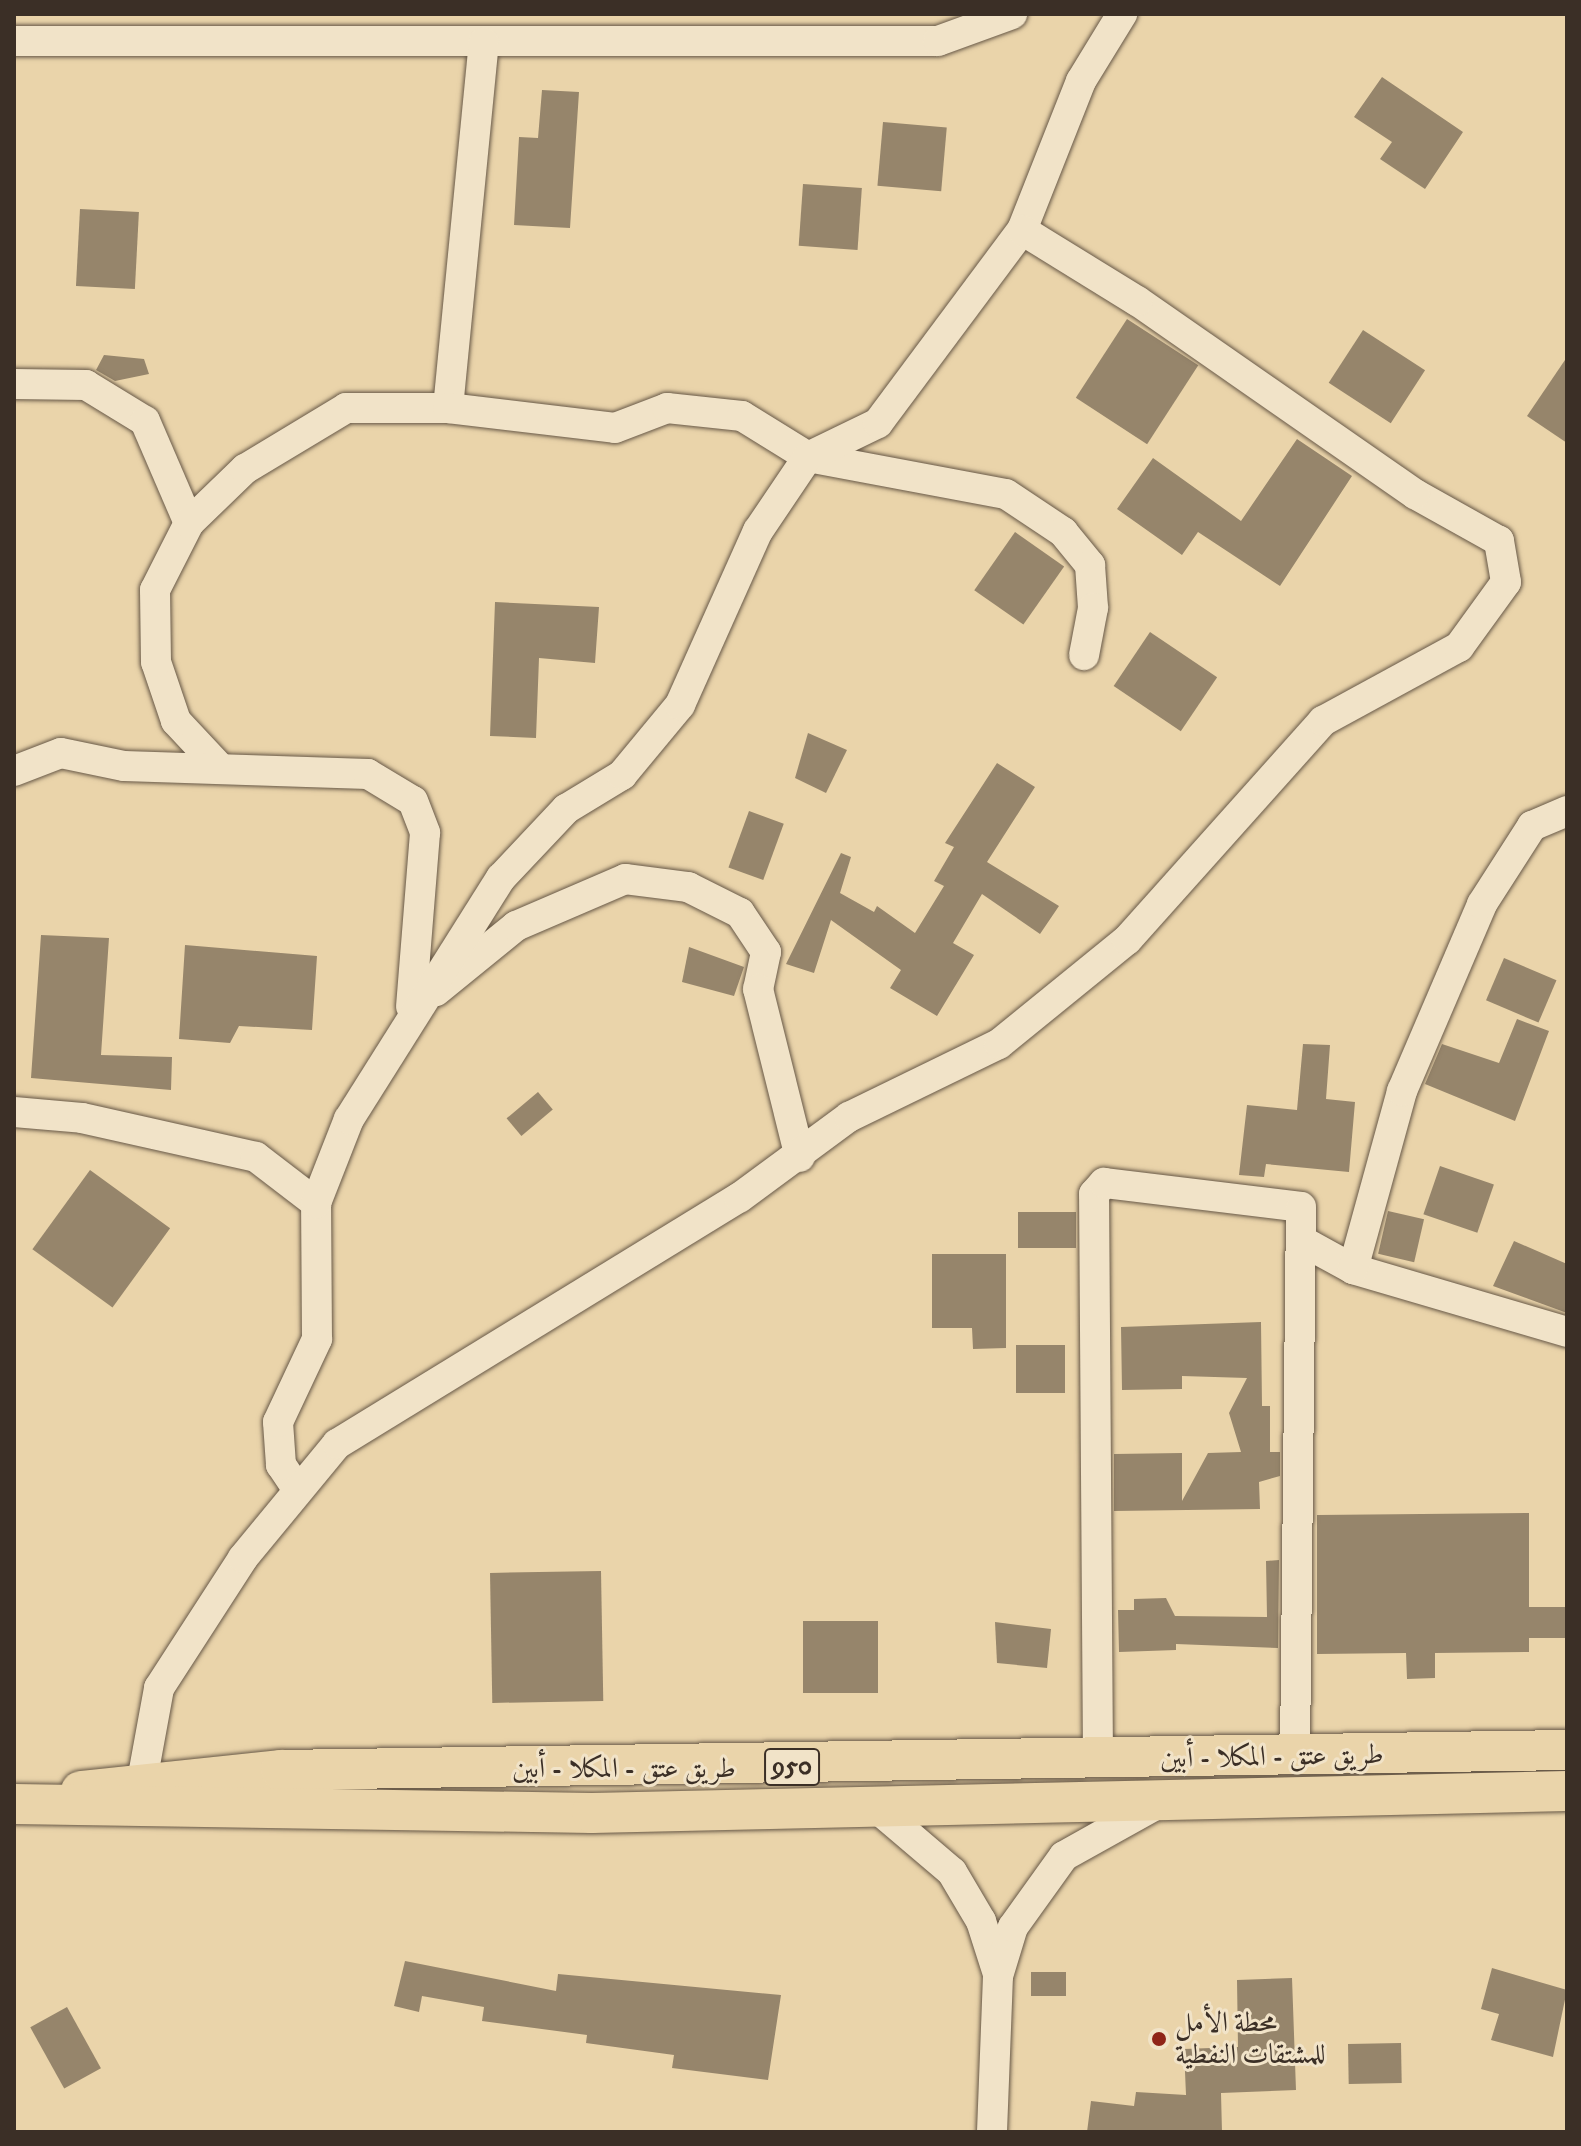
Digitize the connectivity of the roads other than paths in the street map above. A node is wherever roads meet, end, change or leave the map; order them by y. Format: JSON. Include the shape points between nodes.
{"nodes":[{"id":1,"x":1012,"y":14,"type":"edge"},
{"id":2,"x":1122,"y":14,"type":"edge"},
{"id":3,"x":14,"y":41,"type":"edge"},
{"id":4,"x":484,"y":43,"type":"junction"},
{"id":5,"x":1022,"y":230,"type":"junction"},
{"id":6,"x":14,"y":384,"type":"edge"},
{"id":7,"x":448,"y":408,"type":"junction"},
{"id":8,"x":808,"y":457,"type":"junction"},
{"id":9,"x":189,"y":523,"type":"junction"},
{"id":10,"x":1084,"y":655,"type":"dead end"},
{"id":11,"x":219,"y":767,"type":"junction"},
{"id":12,"x":14,"y":771,"type":"edge"},
{"id":13,"x":1567,"y":811,"type":"edge"},
{"id":14,"x":410,"y":1012,"type":"junction"},
{"id":15,"x":14,"y":1112,"type":"edge"},
{"id":16,"x":800,"y":1157,"type":"junction"},
{"id":17,"x":316,"y":1203,"type":"junction"},
{"id":18,"x":1302,"y":1241,"type":"junction"},
{"id":19,"x":1353,"y":1269,"type":"junction"},
{"id":20,"x":1567,"y":1332,"type":"edge"},
{"id":21,"x":296,"y":1487,"type":"junction"},
{"id":22,"x":1567,"y":1750,"type":"edge"},
{"id":23,"x":1295,"y":1756,"type":"junction"},
{"id":24,"x":1098,"y":1760,"type":"junction"},
{"id":25,"x":142,"y":1781,"type":"junction"},
{"id":26,"x":1567,"y":1791,"type":"edge"},
{"id":27,"x":1164,"y":1801,"type":"junction"},
{"id":28,"x":16,"y":1804,"type":"edge"},
{"id":29,"x":878,"y":1809,"type":"junction"},
{"id":30,"x":998,"y":1976,"type":"junction"},
{"id":31,"x":992,"y":2132,"type":"edge"}],
"edges":[{"from":1,"to":4,"type":"street","via":[[938,41]]},
{"from":2,"to":5,"type":"street","via":[[1081,81]]},
{"from":3,"to":4,"type":"street","via":[[341,36]]},
{"from":4,"to":7,"type":"street"},
{"from":5,"to":8,"type":"street","via":[[878,423]]},
{"from":5,"to":16,"type":"street","via":[[1137,301],[1415,494],[1499,541],[1506,582],[1459,647],[1323,721],[1127,940],[1046,1006],[999,1044],[849,1117]]},
{"from":6,"to":9,"type":"street","via":[[86,385],[145,421]]},
{"from":7,"to":8,"type":"street","via":[[615,428],[667,408],[742,416]]},
{"from":7,"to":9,"type":"street","via":[[346,408],[245,469]]},
{"from":8,"to":10,"type":"street","via":[[1006,494],[1063,532],[1090,565],[1093,608]]},
{"from":8,"to":14,"type":"street","via":[[758,531],[680,705],[622,775],[566,809],[501,878]]},
{"from":9,"to":11,"type":"street","via":[[155,590],[156,662],[176,721]]},
{"from":11,"to":12,"type":"street","via":[[124,766],[61,753]]},
{"from":11,"to":14,"type":"street","via":[[368,774],[413,801],[425,833],[426,875]]},
{"from":13,"to":19,"type":"street","via":[[1532,826],[1482,904],[1402,1091]]},
{"from":14,"to":16,"type":"street","via":[[516,926],[625,879],[688,887],[740,913],[766,952],[758,989]]},
{"from":14,"to":17,"type":"street","via":[[349,1119]]},
{"from":15,"to":17,"type":"street","via":[[82,1118],[256,1157]]},
{"from":16,"to":21,"type":"street","via":[[337,1444]]},
{"from":17,"to":21,"type":"street","via":[[317,1339],[278,1422],[281,1465]]},
{"from":18,"to":19,"type":"street"},
{"from":18,"to":23,"type":"street"},
{"from":18,"to":24,"type":"street","via":[[1301,1207],[1104,1183],[1094,1194]]},
{"from":19,"to":20,"type":"street"},
{"from":21,"to":25,"type":"street","via":[[159,1688]]},
{"from":22,"to":23,"type":"main road","name":"طريق عتق - المكلا - أبين","number":"950"},
{"from":23,"to":24,"type":"main road","name":"طريق عتق - المكلا - أبين","number":"950"},
{"from":24,"to":25,"type":"main road","name":"طريق عتق - المكلا - أبين","number":"950","via":[[281,1770]]},
{"from":25,"to":28,"type":"main road","name":"طريق عتق - المكلا - أبين","number":"950"},
{"from":26,"to":27,"type":"main road","name":"طريق عتق - المكلا - أبين","number":"950"},
{"from":27,"to":29,"type":"main road","name":"طريق عتق - المكلا - أبين","number":"950"},
{"from":27,"to":30,"type":"street","via":[[1089,1836],[1043,1879],[1013,1927]]},
{"from":28,"to":29,"type":"main road","name":"طريق عتق - المكلا - أبين","number":"950","via":[[430,1814]]},
{"from":29,"to":30,"type":"street","via":[[952,1872],[981,1921]]},
{"from":30,"to":31,"type":"street"}]}
